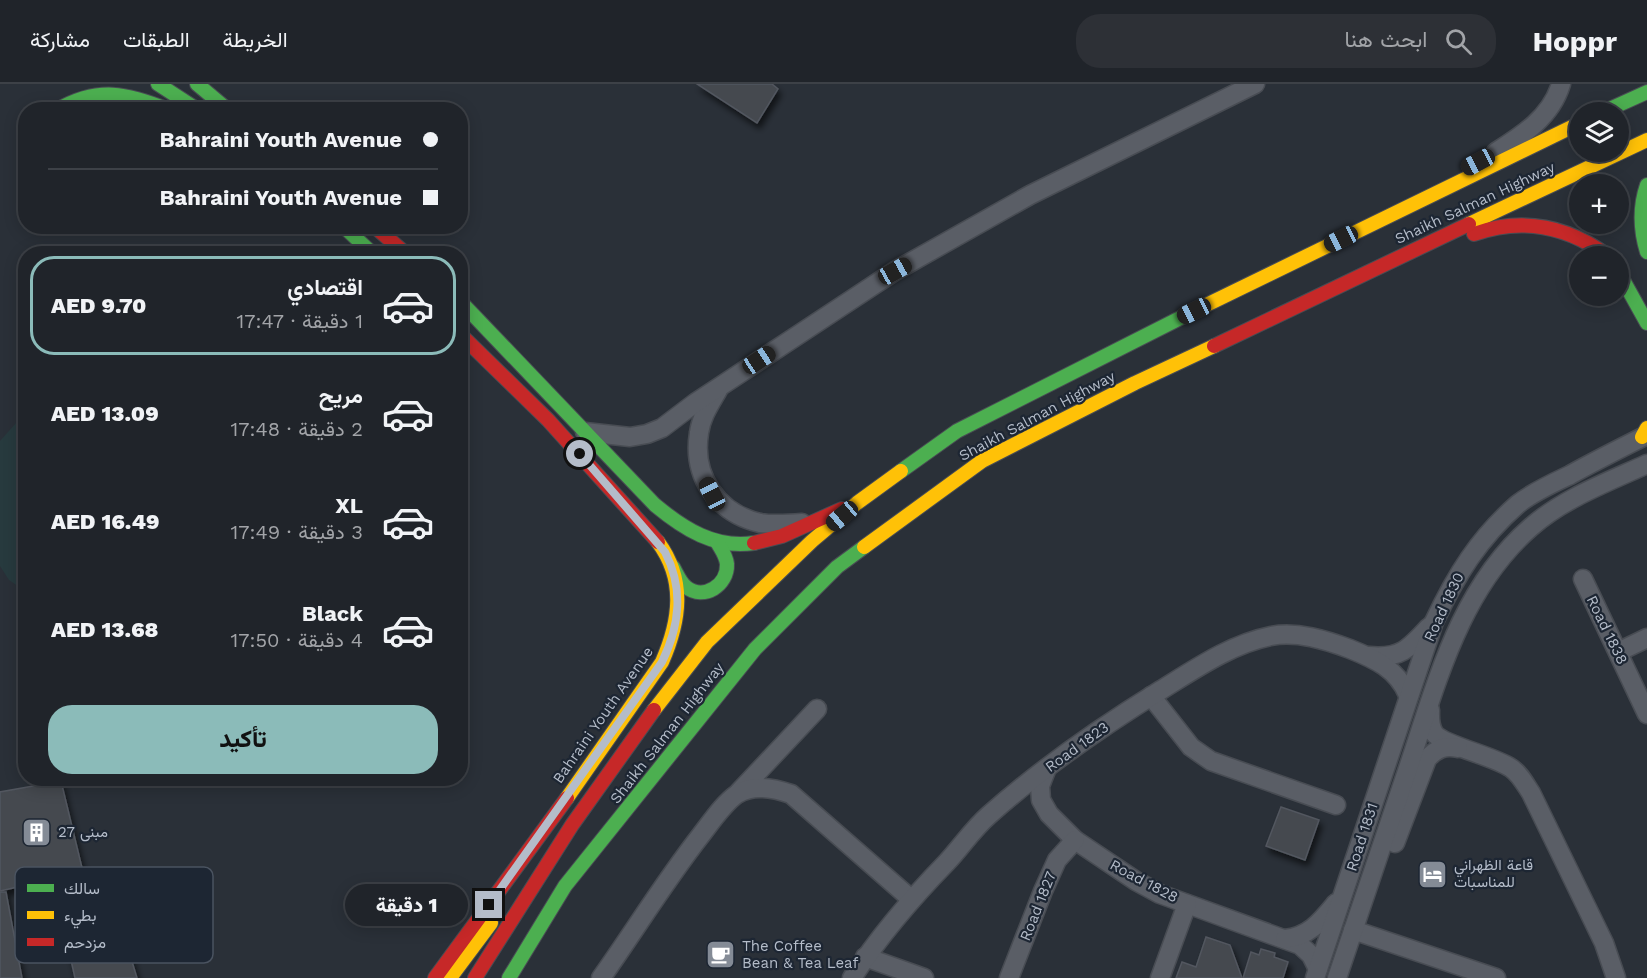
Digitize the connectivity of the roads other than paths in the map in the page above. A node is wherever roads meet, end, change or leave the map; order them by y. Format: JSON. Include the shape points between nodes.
{"nodes":[{"id":1,"x":158,"y":84,"type":"edge"},
{"id":2,"x":197,"y":84,"type":"edge"},
{"id":3,"x":1255,"y":84,"type":"edge"},
{"id":4,"x":1561,"y":84,"type":"edge"},
{"id":5,"x":1647,"y":92,"type":"edge"},
{"id":6,"x":69,"y":102,"type":"edge"},
{"id":7,"x":149,"y":102,"type":"edge"},
{"id":8,"x":186,"y":102,"type":"edge"},
{"id":9,"x":218,"y":102,"type":"edge"},
{"id":10,"x":1625,"y":102,"type":"edge"},
{"id":11,"x":1569,"y":128,"type":"edge"},
{"id":12,"x":1647,"y":140,"type":"edge"},
{"id":13,"x":1647,"y":185,"type":"edge"},
{"id":14,"x":1445,"y":188,"type":"junction"},
{"id":15,"x":352,"y":234,"type":"edge"},
{"id":16,"x":383,"y":234,"type":"edge"},
{"id":17,"x":364,"y":246,"type":"edge"},
{"id":18,"x":397,"y":246,"type":"edge"},
{"id":19,"x":1594,"y":246,"type":"edge"},
{"id":20,"x":1647,"y":252,"type":"edge"},
{"id":21,"x":1629,"y":285,"type":"edge"},
{"id":22,"x":1629,"y":290,"type":"edge"},
{"id":23,"x":1647,"y":308,"type":"edge"},
{"id":24,"x":468,"y":309,"type":"edge"},
{"id":25,"x":1647,"y":323,"type":"edge"},
{"id":26,"x":468,"y":341,"type":"edge"},
{"id":27,"x":1206,"y":348,"type":"junction"},
{"id":28,"x":720,"y":386,"type":"junction"},
{"id":29,"x":585,"y":432,"type":"junction"},
{"id":30,"x":1645,"y":434,"type":"edge"},
{"id":31,"x":1647,"y":464,"type":"edge"},
{"id":32,"x":856,"y":503,"type":"junction"},
{"id":33,"x":813,"y":523,"type":"junction"},
{"id":34,"x":717,"y":542,"type":"junction"},
{"id":35,"x":673,"y":566,"type":"junction"},
{"id":36,"x":1583,"y":579,"type":"dead end"},
{"id":37,"x":1434,"y":622,"type":"junction"},
{"id":38,"x":1647,"y":638,"type":"edge"},
{"id":39,"x":1618,"y":652,"type":"junction"},
{"id":40,"x":1367,"y":656,"type":"junction"},
{"id":41,"x":1408,"y":695,"type":"junction"},
{"id":42,"x":1151,"y":696,"type":"junction"},
{"id":43,"x":1431,"y":699,"type":"junction"},
{"id":44,"x":818,"y":709,"type":"dead end"},
{"id":45,"x":1647,"y":714,"type":"edge"},
{"id":46,"x":1477,"y":752,"type":"junction"},
{"id":47,"x":1047,"y":768,"type":"junction"},
{"id":48,"x":656,"y":775,"type":"junction"},
{"id":49,"x":738,"y":794,"type":"junction"},
{"id":50,"x":1007,"y":801,"type":"junction"},
{"id":51,"x":1336,"y":805,"type":"dead end"},
{"id":52,"x":1049,"y":814,"type":"junction"},
{"id":53,"x":572,"y":825,"type":"junction"},
{"id":54,"x":1075,"y":840,"type":"junction"},
{"id":55,"x":1375,"y":865,"type":"junction"},
{"id":56,"x":594,"y":872,"type":"dead end"},
{"id":57,"x":1342,"y":897,"type":"junction"},
{"id":58,"x":911,"y":899,"type":"junction"},
{"id":59,"x":1187,"y":904,"type":"junction"},
{"id":60,"x":1353,"y":930,"type":"junction"},
{"id":61,"x":1285,"y":939,"type":"junction"},
{"id":62,"x":865,"y":957,"type":"junction"},
{"id":63,"x":1317,"y":973,"type":"edge"},
{"id":64,"x":1613,"y":974,"type":"edge"},
{"id":65,"x":1011,"y":977,"type":"edge"},
{"id":66,"x":435,"y":978,"type":"edge"},
{"id":67,"x":450,"y":978,"type":"edge"},
{"id":68,"x":475,"y":978,"type":"edge"},
{"id":69,"x":509,"y":978,"type":"edge"},
{"id":70,"x":602,"y":978,"type":"edge"},
{"id":71,"x":852,"y":978,"type":"edge"},
{"id":72,"x":924,"y":978,"type":"edge"},
{"id":73,"x":1160,"y":978,"type":"edge"},
{"id":74,"x":1337,"y":978,"type":"edge"},
{"id":75,"x":1496,"y":978,"type":"edge"}],
"edges":[{"from":1,"to":8,"type":"main road"},
{"from":2,"to":9,"type":"main road"},
{"from":3,"to":28,"type":"street","via":[[1030,195],[895,271]]},
{"from":4,"to":14,"type":"street","via":[[1549,110],[1529,131],[1462,171]]},
{"from":5,"to":10,"type":"main road"},
{"from":6,"to":7,"type":"main road","via":[[100,91]]},
{"from":11,"to":14,"type":"main road","name":"Shaikh Salman Highway"},
{"from":12,"to":27,"type":"main road","name":"Shaikh Salman Highway"},
{"from":13,"to":20,"type":"main road","via":[[1641,227]]},
{"from":14,"to":32,"type":"main road","name":"Shaikh Salman Highway","via":[[957,431]]},
{"from":15,"to":17,"type":"main road"},
{"from":16,"to":18,"type":"main road"},
{"from":19,"to":27,"type":"main road","via":[[1557,229],[1530,224],[1484,230],[1233,344]]},
{"from":21,"to":23,"type":"main road"},
{"from":22,"to":25,"type":"main road"},
{"from":24,"to":29,"type":"main road"},
{"from":26,"to":35,"type":"main road","name":"Bahraini Youth Avenue","via":[[520,390],[609,487]]},
{"from":27,"to":48,"type":"main road","name":"Shaikh Salman Highway","via":[[982,461],[837,567],[755,649]]},
{"from":28,"to":29,"type":"street","via":[[662,428],[647,434],[630,437]]},
{"from":28,"to":33,"type":"street","via":[[699,432],[702,474],[712,494],[721,505],[761,523]]},
{"from":29,"to":34,"type":"main road","via":[[647,499],[695,533]]},
{"from":30,"to":37,"type":"street","name":"Road 1830","via":[[1520,503],[1468,557]]},
{"from":31,"to":43,"type":"street","name":"Road 1830","via":[[1552,511],[1509,549],[1459,625]]},
{"from":32,"to":33,"type":"main road"},
{"from":32,"to":53,"type":"main road","name":"Shaikh Salman Highway","via":[[707,642]]},
{"from":33,"to":34,"type":"main road","via":[[758,542]]},
{"from":34,"to":35,"type":"main road","via":[[725,552],[726,576],[708,592],[686,587]]},
{"from":35,"to":66,"type":"main road","name":"Bahraini Youth Avenue","via":[[677,618],[662,662]]},
{"from":36,"to":39,"type":"street","name":"Road 1838"},
{"from":37,"to":40,"type":"street","name":"Road 1823","via":[[1401,653]]},
{"from":37,"to":41,"type":"street","name":"Road 1830"},
{"from":38,"to":39,"type":"street"},
{"from":39,"to":45,"type":"street","name":"Road 1838"},
{"from":40,"to":41,"type":"street","name":"Road 1823","via":[[1391,670]]},
{"from":40,"to":42,"type":"street","name":"Road 1823","via":[[1299,635],[1270,636],[1239,645]]},
{"from":41,"to":57,"type":"street","name":"Road 1831"},
{"from":42,"to":47,"type":"street","name":"Road 1823"},
{"from":42,"to":51,"type":"street","via":[[1191,747],[1211,761]]},
{"from":43,"to":46,"type":"street","via":[[1434,734]]},
{"from":43,"to":55,"type":"street","name":"Road 1831"},
{"from":44,"to":49,"type":"street"},
{"from":46,"to":55,"type":"street","via":[[1451,747],[1434,751],[1427,759],[1396,842]]},
{"from":46,"to":64,"type":"street","via":[[1522,778],[1600,933]]},
{"from":47,"to":50,"type":"street","name":"Road 1823"},
{"from":47,"to":52,"type":"street","name":"Road 1828","via":[[1040,793]]},
{"from":48,"to":56,"type":"main road"},
{"from":48,"to":69,"type":"main road","name":"Shaikh Salman Highway","via":[[566,886]]},
{"from":49,"to":58,"type":"street","via":[[762,788],[790,794]]},
{"from":49,"to":70,"type":"street","via":[[679,863]]},
{"from":50,"to":52,"type":"street","name":"Road 1828","via":[[1029,804]]},
{"from":50,"to":58,"type":"street","name":"Road 1823","via":[[988,816]]},
{"from":52,"to":54,"type":"street","name":"Road 1828"},
{"from":53,"to":67,"type":"main road"},
{"from":53,"to":68,"type":"main road","name":"Shaikh Salman Highway"},
{"from":54,"to":59,"type":"street","name":"Road 1828","via":[[1136,881]]},
{"from":54,"to":65,"type":"street","name":"Road 1827","via":[[1057,860]]},
{"from":55,"to":60,"type":"street","name":"Road 1831"},
{"from":57,"to":61,"type":"street","via":[[1310,932]]},
{"from":57,"to":63,"type":"street","name":"Road 1831"},
{"from":58,"to":62,"type":"street","name":"Road 1823"},
{"from":59,"to":61,"type":"street","name":"Road 1828"},
{"from":59,"to":73,"type":"street"},
{"from":60,"to":74,"type":"street","name":"Road 1831"},
{"from":60,"to":75,"type":"street"},
{"from":61,"to":63,"type":"street","name":"Road 1828","via":[[1306,949]]},
{"from":62,"to":71,"type":"street","name":"Road 1823"},
{"from":62,"to":72,"type":"street"}]}
